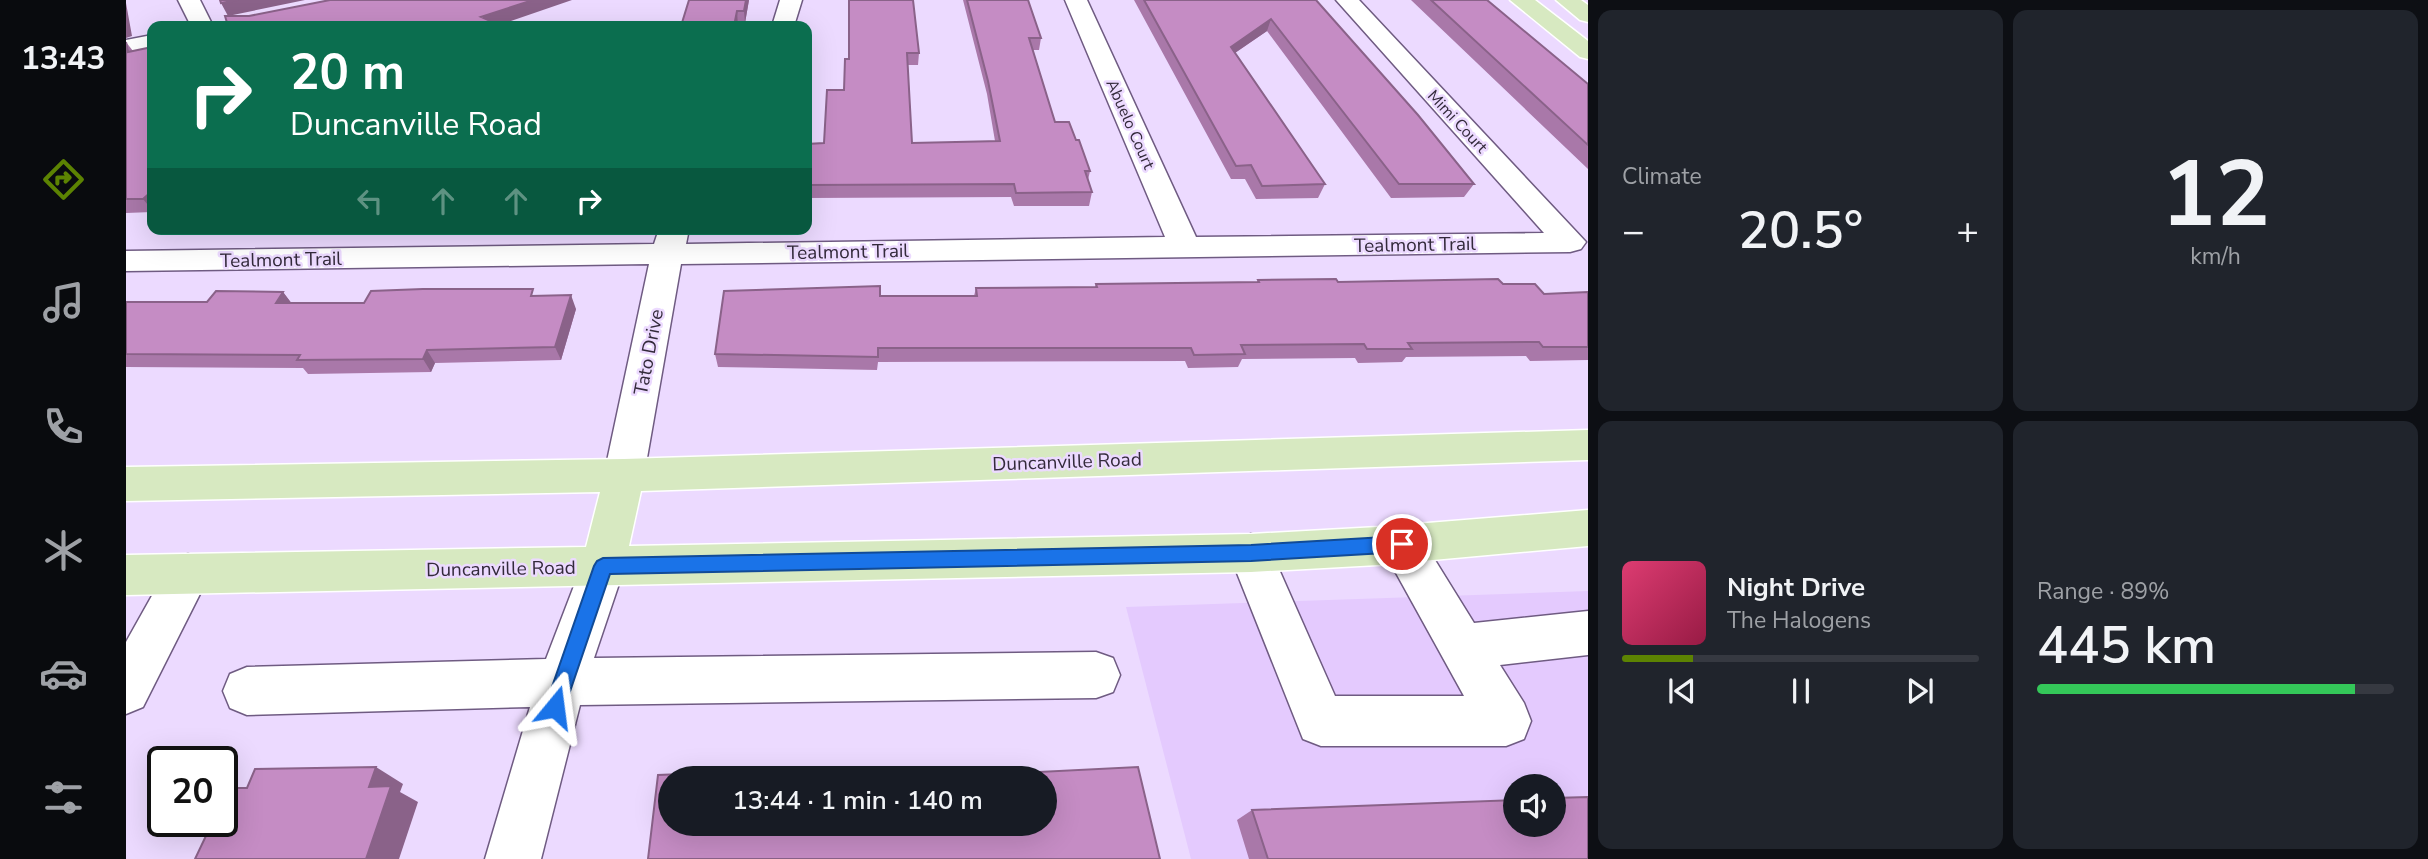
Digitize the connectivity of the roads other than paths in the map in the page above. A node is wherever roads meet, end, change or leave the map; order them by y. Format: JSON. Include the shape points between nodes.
{"nodes":[{"id":1,"x":189,"y":0,"type":"edge"},
{"id":2,"x":791,"y":0,"type":"edge"},
{"id":3,"x":1076,"y":0,"type":"edge"},
{"id":4,"x":1347,"y":0,"type":"edge"},
{"id":5,"x":1521,"y":0,"type":"edge"},
{"id":6,"x":1567,"y":0,"type":"edge"},
{"id":7,"x":1588,"y":15,"type":"edge"},
{"id":8,"x":200,"y":21,"type":"edge"},
{"id":9,"x":785,"y":21,"type":"edge"},
{"id":10,"x":147,"y":43,"type":"edge"},
{"id":11,"x":126,"y":47,"type":"edge"},
{"id":12,"x":1588,"y":52,"type":"edge"},
{"id":13,"x":376,"y":235,"type":"edge"},
{"id":14,"x":671,"y":242,"type":"edge"},
{"id":15,"x":1570,"y":243,"type":"joint"},
{"id":16,"x":1185,"y":247,"type":"junction"},
{"id":17,"x":363,"y":258,"type":"junction"},
{"id":18,"x":126,"y":261,"type":"edge"},
{"id":19,"x":1588,"y":445,"type":"edge"},
{"id":20,"x":624,"y":475,"type":"junction"},
{"id":21,"x":126,"y":484,"type":"edge"},
{"id":22,"x":1588,"y":528,"type":"edge"},
{"id":23,"x":1402,"y":544,"type":"junction"},
{"id":24,"x":1251,"y":553,"type":"junction"},
{"id":25,"x":603,"y":566,"type":"junction"},
{"id":26,"x":188,"y":574,"type":"junction"},
{"id":27,"x":126,"y":575,"type":"edge"},
{"id":28,"x":1588,"y":633,"type":"edge"},
{"id":29,"x":1462,"y":647,"type":"junction"},
{"id":30,"x":1096,"y":675,"type":"dead end"},
{"id":31,"x":562,"y":682,"type":"junction"},
{"id":32,"x":126,"y":690,"type":"edge"},
{"id":33,"x":247,"y":691,"type":"dead end"},
{"id":34,"x":513,"y":859,"type":"edge"}],
"edges":[{"from":1,"to":8,"type":"street"},
{"from":2,"to":9,"type":"street"},
{"from":3,"to":16,"type":"street","name":"Abuelo Court"},
{"from":4,"to":15,"type":"street","name":"Mimi Court"},
{"from":5,"to":12,"type":"main road"},
{"from":6,"to":7,"type":"main road"},
{"from":10,"to":11,"type":"street"},
{"from":13,"to":17,"type":"street"},
{"from":14,"to":16,"type":"street","name":"Tealmont Trail"},
{"from":14,"to":17,"type":"street","name":"Tealmont Trail"},
{"from":14,"to":20,"type":"street","name":"Tato Drive"},
{"from":15,"to":16,"type":"street","name":"Tealmont Trail"},
{"from":17,"to":18,"type":"street","name":"Tealmont Trail"},
{"from":19,"to":20,"type":"main road","name":"Duncanville Road"},
{"from":20,"to":21,"type":"main road","name":"Duncanville Road"},
{"from":20,"to":25,"type":"main road"},
{"from":22,"to":23,"type":"main road","name":"Duncanville Road"},
{"from":23,"to":24,"type":"main road","name":"Duncanville Road"},
{"from":23,"to":29,"type":"street"},
{"from":24,"to":25,"type":"main road","name":"Duncanville Road"},
{"from":24,"to":29,"type":"street","via":[[1321,721],[1506,721]]},
{"from":25,"to":26,"type":"main road","name":"Duncanville Road"},
{"from":25,"to":31,"type":"street"},
{"from":26,"to":27,"type":"main road","name":"Duncanville Road"},
{"from":26,"to":32,"type":"street"},
{"from":28,"to":29,"type":"street"},
{"from":30,"to":31,"type":"street"},
{"from":31,"to":33,"type":"street"},
{"from":31,"to":34,"type":"street"}]}
